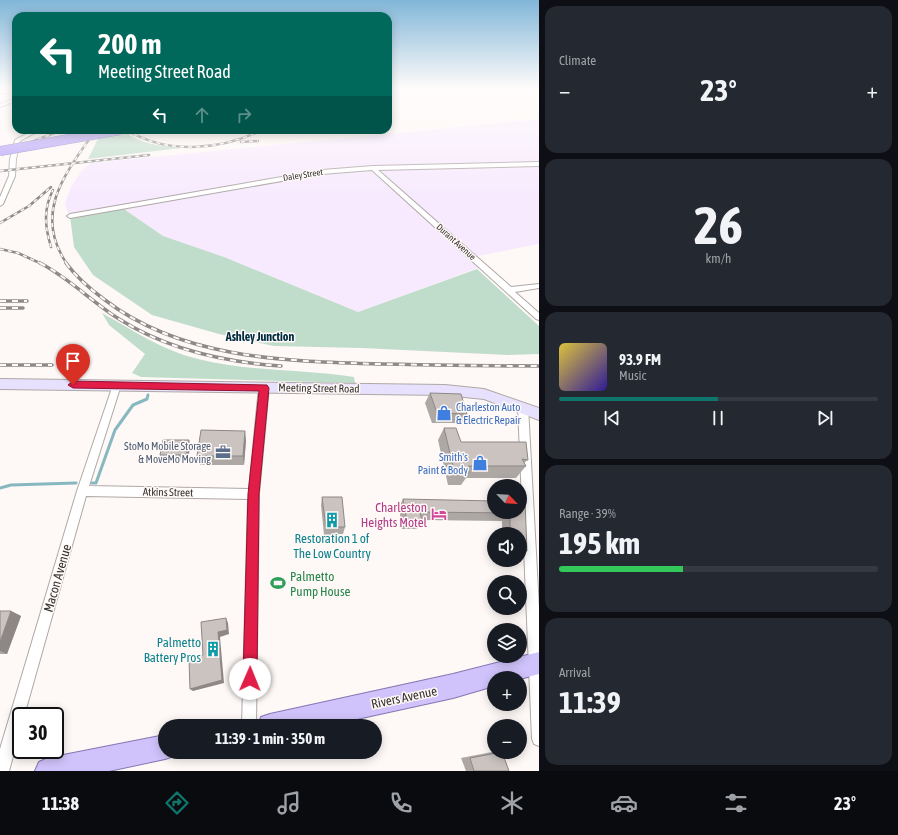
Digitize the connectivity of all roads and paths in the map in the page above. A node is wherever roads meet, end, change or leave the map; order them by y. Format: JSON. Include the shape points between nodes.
{"nodes":[{"id":1,"x":30,"y":134,"type":"edge"},
{"id":2,"x":76,"y":134,"type":"edge"},
{"id":3,"x":97,"y":134,"type":"edge"},
{"id":4,"x":0,"y":147,"type":"edge"},
{"id":5,"x":0,"y":151,"type":"edge"},
{"id":6,"x":539,"y":164,"type":"edge"},
{"id":7,"x":373,"y":168,"type":"junction"},
{"id":8,"x":0,"y":204,"type":"edge"},
{"id":9,"x":70,"y":216,"type":"dead end"},
{"id":10,"x":539,"y":286,"type":"edge"},
{"id":11,"x":509,"y":290,"type":"junction"},
{"id":12,"x":539,"y":317,"type":"edge"},
{"id":13,"x":0,"y":384,"type":"edge"},
{"id":14,"x":117,"y":385,"type":"junction"},
{"id":15,"x":264,"y":388,"type":"junction"},
{"id":16,"x":523,"y":407,"type":"junction"},
{"id":17,"x":539,"y":414,"type":"edge"},
{"id":18,"x":82,"y":490,"type":"junction"},
{"id":19,"x":254,"y":494,"type":"junction"},
{"id":20,"x":538,"y":662,"type":"edge"},
{"id":21,"x":249,"y":719,"type":"edge"},
{"id":22,"x":302,"y":719,"type":"edge"},
{"id":23,"x":539,"y":739,"type":"edge"},
{"id":24,"x":158,"y":748,"type":"edge"},
{"id":25,"x":1,"y":771,"type":"edge"},
{"id":26,"x":48,"y":771,"type":"edge"}],
"edges":[{"from":1,"to":8,"type":"street","via":[[18,140],[12,176]]},
{"from":2,"to":4,"type":"highway"},
{"from":3,"to":5,"type":"highway","bridge":true},
{"from":6,"to":7,"type":"street","name":"Daley Street"},
{"from":7,"to":9,"type":"street","name":"Daley Street","via":[[322,172]]},
{"from":7,"to":11,"type":"street","name":"Durant Avenue"},
{"from":10,"to":11,"type":"street"},
{"from":11,"to":12,"type":"street","name":"Durant Avenue"},
{"from":13,"to":14,"type":"street","name":"Meeting Street Road"},
{"from":14,"to":15,"type":"street","name":"Meeting Street Road"},
{"from":14,"to":18,"type":"street","name":"Macon Avenue"},
{"from":15,"to":16,"type":"street","name":"Meeting Street Road","via":[[445,390],[484,394]]},
{"from":15,"to":19,"type":"street"},
{"from":16,"to":17,"type":"street","name":"Meeting Street Road"},
{"from":16,"to":20,"type":"street"},
{"from":18,"to":19,"type":"street","name":"Atkins Street"},
{"from":18,"to":25,"type":"street","name":"Macon Avenue"},
{"from":19,"to":21,"type":"street"},
{"from":20,"to":22,"type":"main road","name":"Rivers Avenue","via":[[453,686]]},
{"from":20,"to":23,"type":"street"},
{"from":24,"to":26,"type":"main road"}]}
